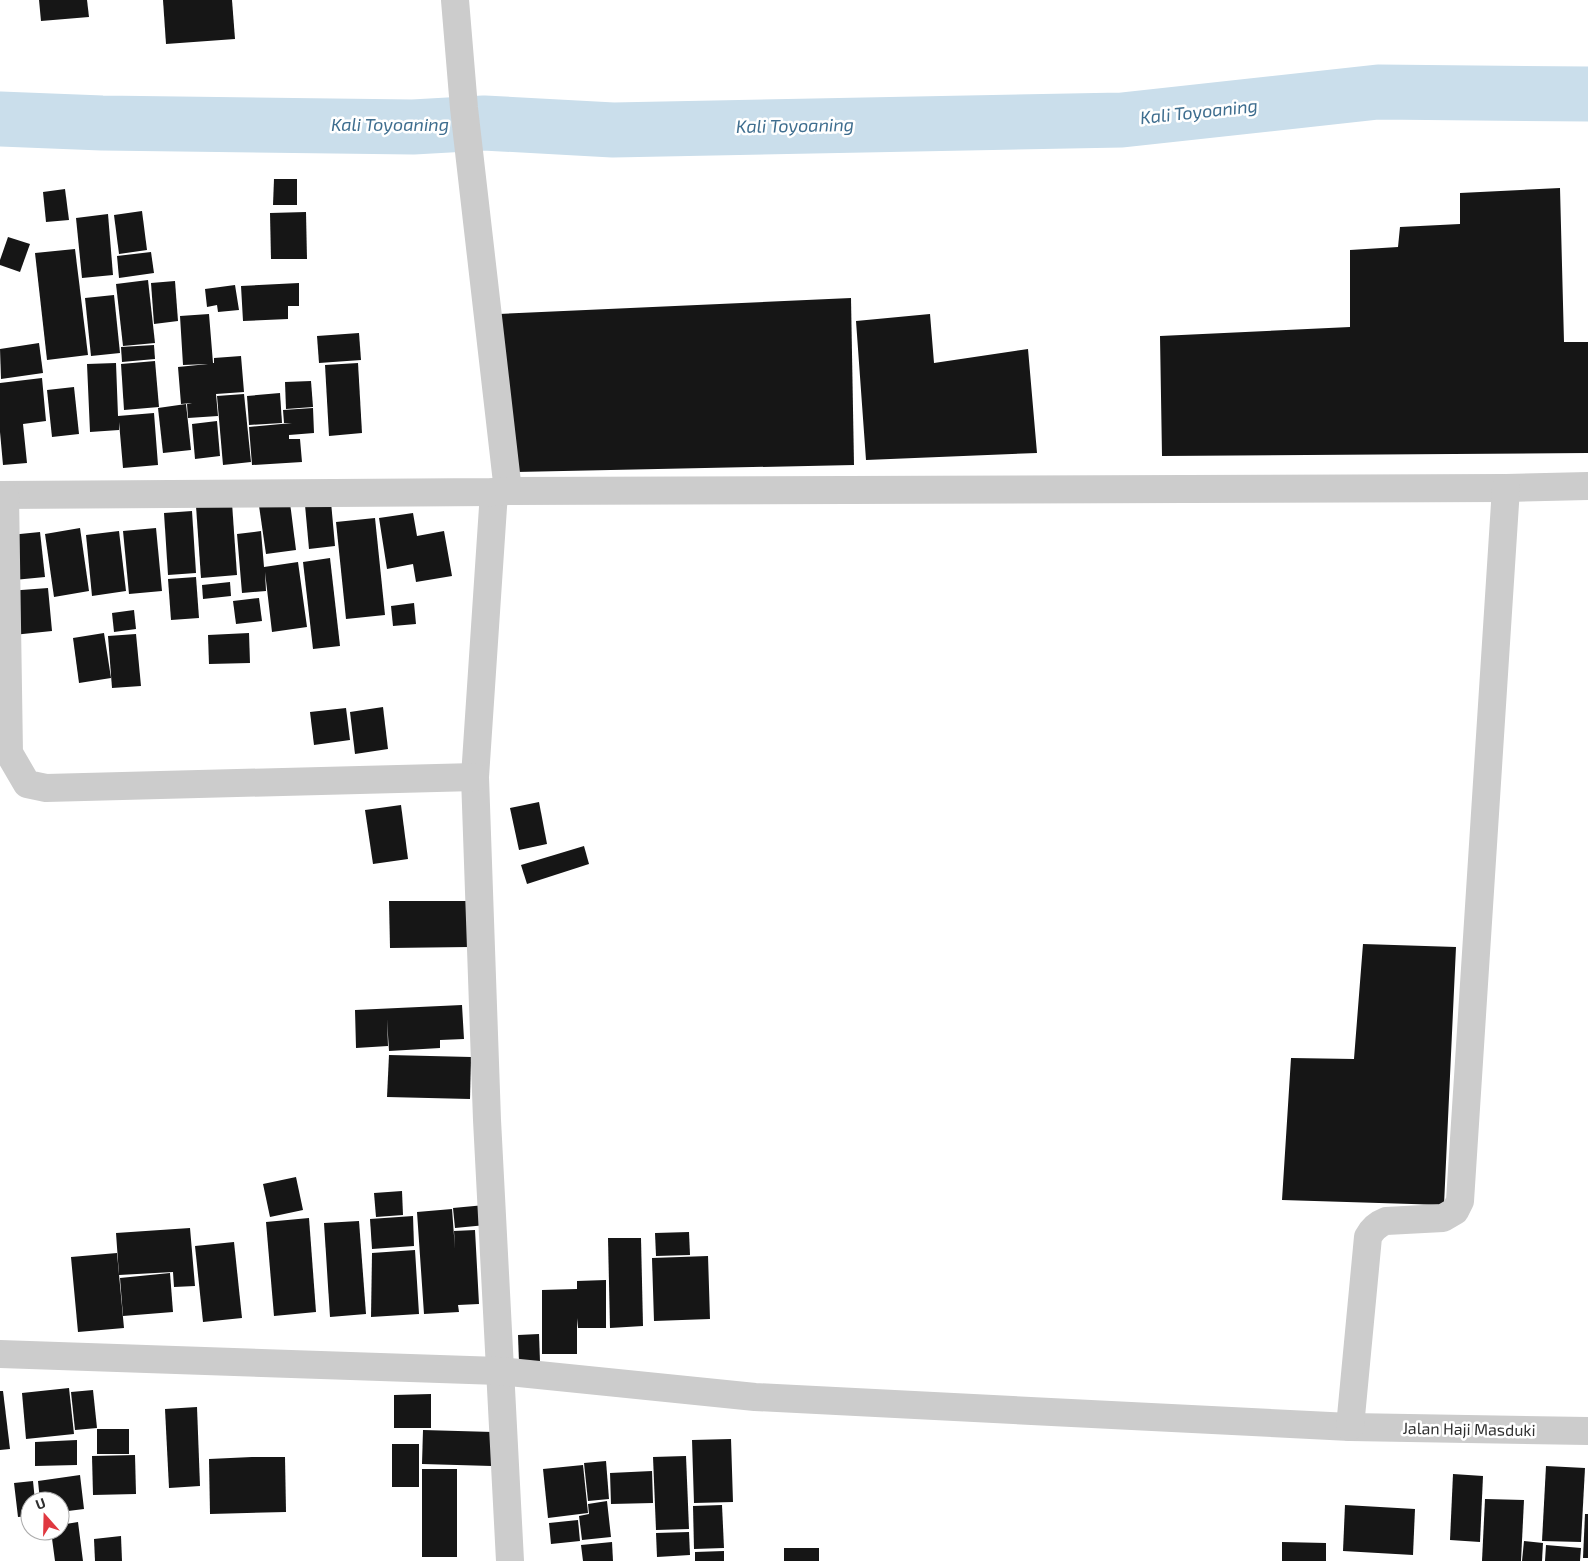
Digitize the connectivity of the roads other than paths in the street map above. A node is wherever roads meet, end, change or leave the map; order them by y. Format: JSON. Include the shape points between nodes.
{"nodes":[{"id":1,"x":455,"y":0,"type":"edge"},
{"id":2,"x":1588,"y":486,"type":"edge"},
{"id":3,"x":1506,"y":488,"type":"junction"},
{"id":4,"x":501,"y":492,"type":"junction"},
{"id":5,"x":2,"y":495,"type":"edge"},
{"id":6,"x":475,"y":777,"type":"junction"},
{"id":7,"x":0,"y":1354,"type":"edge"},
{"id":8,"x":499,"y":1371,"type":"junction"},
{"id":9,"x":1350,"y":1427,"type":"junction"},
{"id":10,"x":1588,"y":1431,"type":"edge"},
{"id":11,"x":510,"y":1561,"type":"edge"}],
"edges":[{"from":1,"to":4,"type":"street"},
{"from":2,"to":3,"type":"street"},
{"from":3,"to":4,"type":"street"},
{"from":3,"to":9,"type":"street","via":[[1460,1201],[1455,1211],[1443,1218],[1386,1220],[1368,1237]]},
{"from":4,"to":5,"type":"street"},
{"from":4,"to":6,"type":"street"},
{"from":5,"to":6,"type":"street","via":[[9,753],[27,784],[46,788]]},
{"from":6,"to":8,"type":"street"},
{"from":7,"to":8,"type":"street","name":"Jalan Haji Masduki"},
{"from":8,"to":9,"type":"street","name":"Jalan Haji Masduki","via":[[755,1397]]},
{"from":8,"to":11,"type":"street"},
{"from":9,"to":10,"type":"street","name":"Jalan Haji Masduki"}]}
